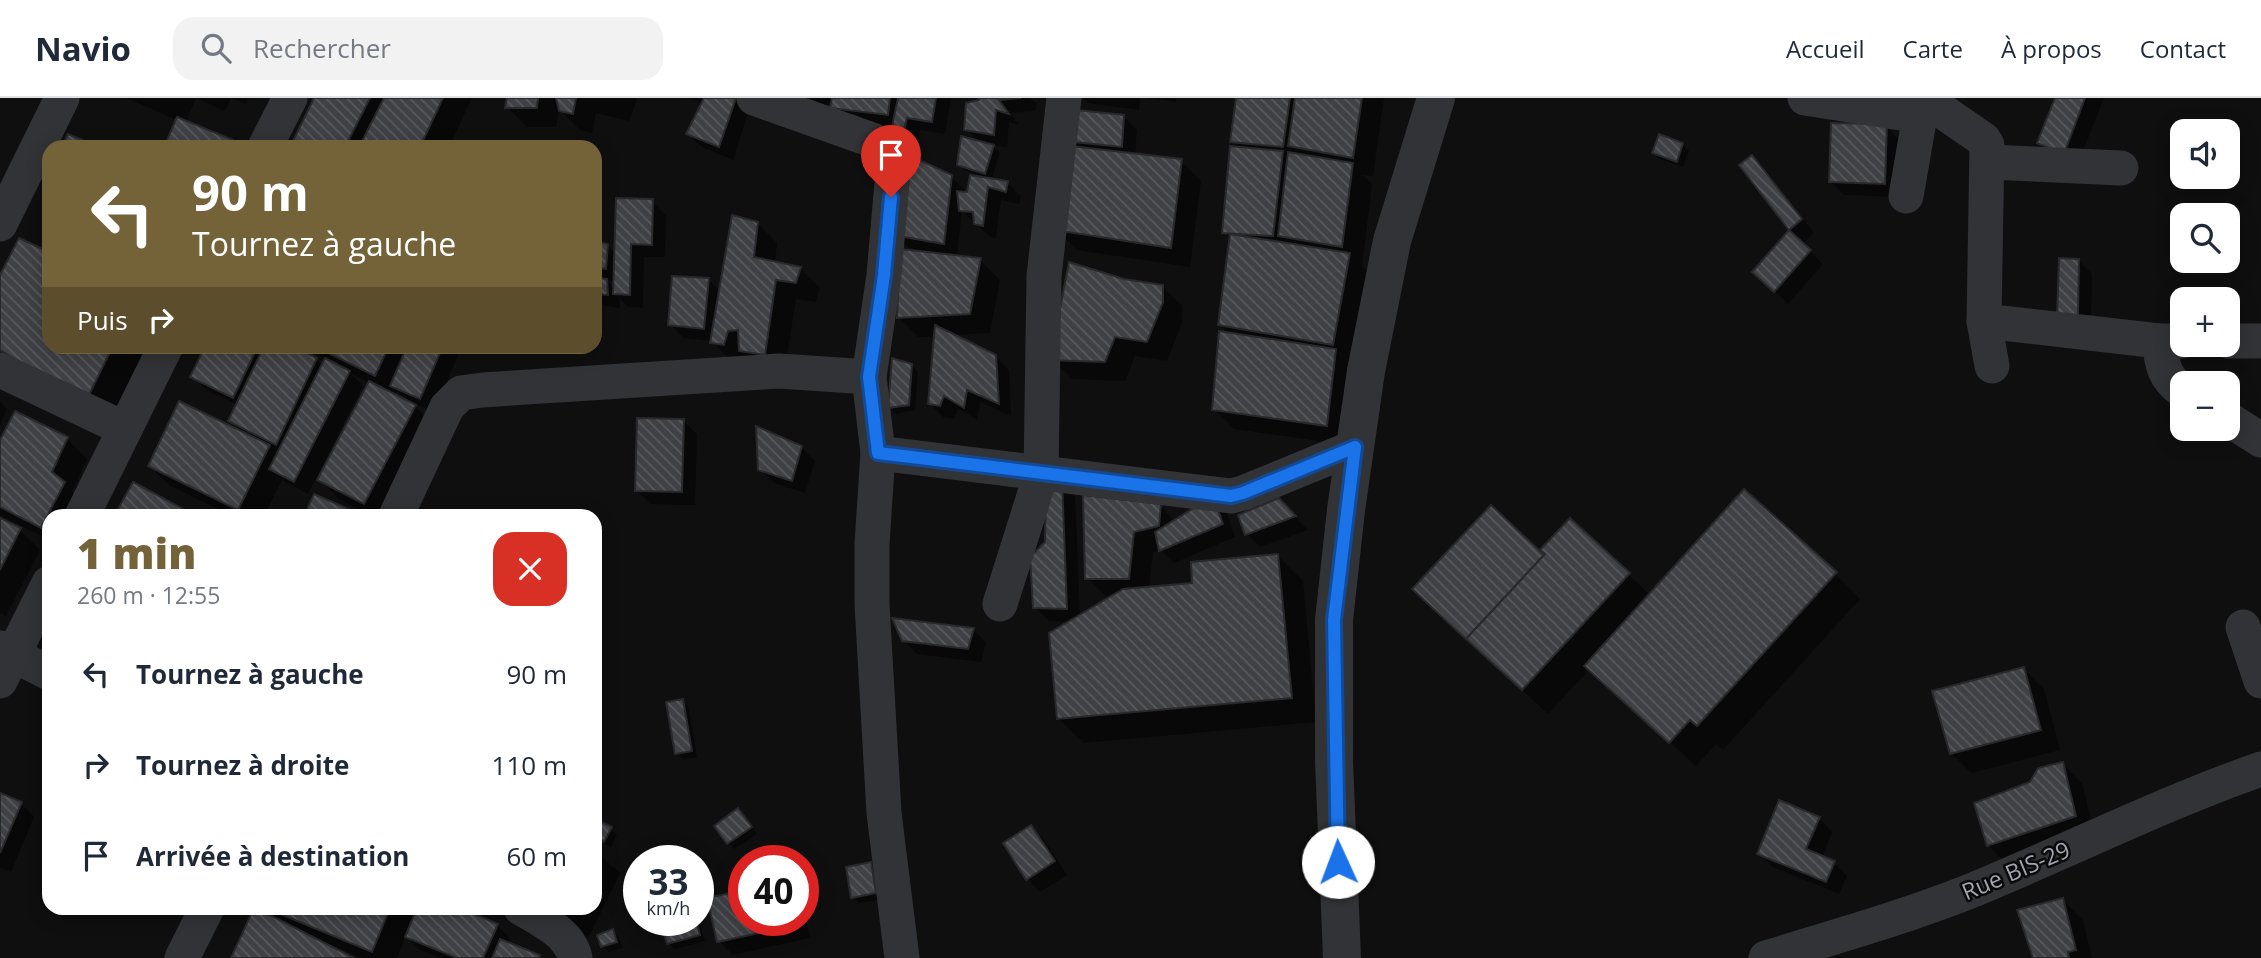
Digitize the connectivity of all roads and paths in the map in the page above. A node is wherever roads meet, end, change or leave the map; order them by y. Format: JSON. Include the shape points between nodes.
{"nodes":[{"id":1,"x":62,"y":98,"type":"edge"},
{"id":2,"x":290,"y":98,"type":"edge"},
{"id":3,"x":754,"y":98,"type":"edge"},
{"id":4,"x":1064,"y":98,"type":"edge"},
{"id":5,"x":1436,"y":98,"type":"edge"},
{"id":6,"x":1805,"y":98,"type":"edge"},
{"id":7,"x":1924,"y":104,"type":"edge"},
{"id":8,"x":269,"y":140,"type":"edge"},
{"id":9,"x":1988,"y":162,"type":"junction"},
{"id":10,"x":2121,"y":168,"type":"dead end"},
{"id":11,"x":1906,"y":197,"type":"dead end"},
{"id":12,"x":0,"y":225,"type":"edge"},
{"id":13,"x":1984,"y":321,"type":"junction"},
{"id":14,"x":2170,"y":341,"type":"edge"},
{"id":15,"x":2240,"y":341,"type":"edge"},
{"id":16,"x":2261,"y":341,"type":"edge"},
{"id":17,"x":2170,"y":345,"type":"edge"},
{"id":18,"x":162,"y":354,"type":"edge"},
{"id":19,"x":1992,"y":366,"type":"dead end"},
{"id":20,"x":0,"y":370,"type":"edge"},
{"id":21,"x":869,"y":377,"type":"junction"},
{"id":22,"x":2170,"y":381,"type":"edge"},
{"id":23,"x":2240,"y":427,"type":"edge"},
{"id":24,"x":125,"y":429,"type":"junction"},
{"id":25,"x":2261,"y":440,"type":"edge"},
{"id":26,"x":1355,"y":447,"type":"junction"},
{"id":27,"x":878,"y":453,"type":"junction"},
{"id":28,"x":1041,"y":474,"type":"junction"},
{"id":29,"x":85,"y":509,"type":"edge"},
{"id":30,"x":399,"y":509,"type":"edge"},
{"id":31,"x":42,"y":595,"type":"edge"},
{"id":32,"x":1000,"y":604,"type":"dead end"},
{"id":33,"x":2243,"y":627,"type":"dead end"},
{"id":34,"x":4,"y":661,"type":"edge"},
{"id":35,"x":42,"y":671,"type":"edge"},
{"id":36,"x":2261,"y":681,"type":"edge"},
{"id":37,"x":2261,"y":769,"type":"edge"},
{"id":38,"x":203,"y":915,"type":"edge"},
{"id":39,"x":532,"y":915,"type":"edge"},
{"id":40,"x":181,"y":958,"type":"edge"},
{"id":41,"x":575,"y":958,"type":"edge"},
{"id":42,"x":902,"y":958,"type":"edge"},
{"id":43,"x":1342,"y":958,"type":"edge"},
{"id":44,"x":1766,"y":958,"type":"edge"}],
"edges":[{"from":1,"to":12,"type":"street"},
{"from":2,"to":8,"type":"street"},
{"from":3,"to":21,"type":"street","via":[[875,141],[890,153],[893,171],[885,262]]},
{"from":4,"to":28,"type":"street","via":[[1044,276]]},
{"from":5,"to":26,"type":"street","via":[[1392,241]]},
{"from":6,"to":7,"type":"street"},
{"from":7,"to":9,"type":"street","via":[[1984,140]]},
{"from":7,"to":11,"type":"street"},
{"from":9,"to":10,"type":"street"},
{"from":9,"to":13,"type":"street"},
{"from":13,"to":14,"type":"street"},
{"from":13,"to":19,"type":"street"},
{"from":15,"to":16,"type":"street"},
{"from":17,"to":22,"type":"street","via":[[2163,371]]},
{"from":18,"to":24,"type":"street"},
{"from":20,"to":24,"type":"street"},
{"from":21,"to":27,"type":"street"},
{"from":21,"to":30,"type":"street","via":[[779,371],[461,393],[447,407]]},
{"from":23,"to":25,"type":"street"},
{"from":24,"to":29,"type":"street"},
{"from":26,"to":28,"type":"street","via":[[1231,496]]},
{"from":26,"to":43,"type":"street","via":[[1334,620]]},
{"from":27,"to":28,"type":"street"},
{"from":27,"to":42,"type":"street","via":[[872,604],[884,813]]},
{"from":28,"to":32,"type":"street"},
{"from":31,"to":34,"type":"street"},
{"from":33,"to":36,"type":"street"},
{"from":34,"to":35,"type":"street"},
{"from":37,"to":44,"type":"street","name":"Rue BIS-29","via":[[2198,791],[1919,911]]},
{"from":38,"to":40,"type":"street"},
{"from":39,"to":41,"type":"street","via":[[555,929]]}]}
